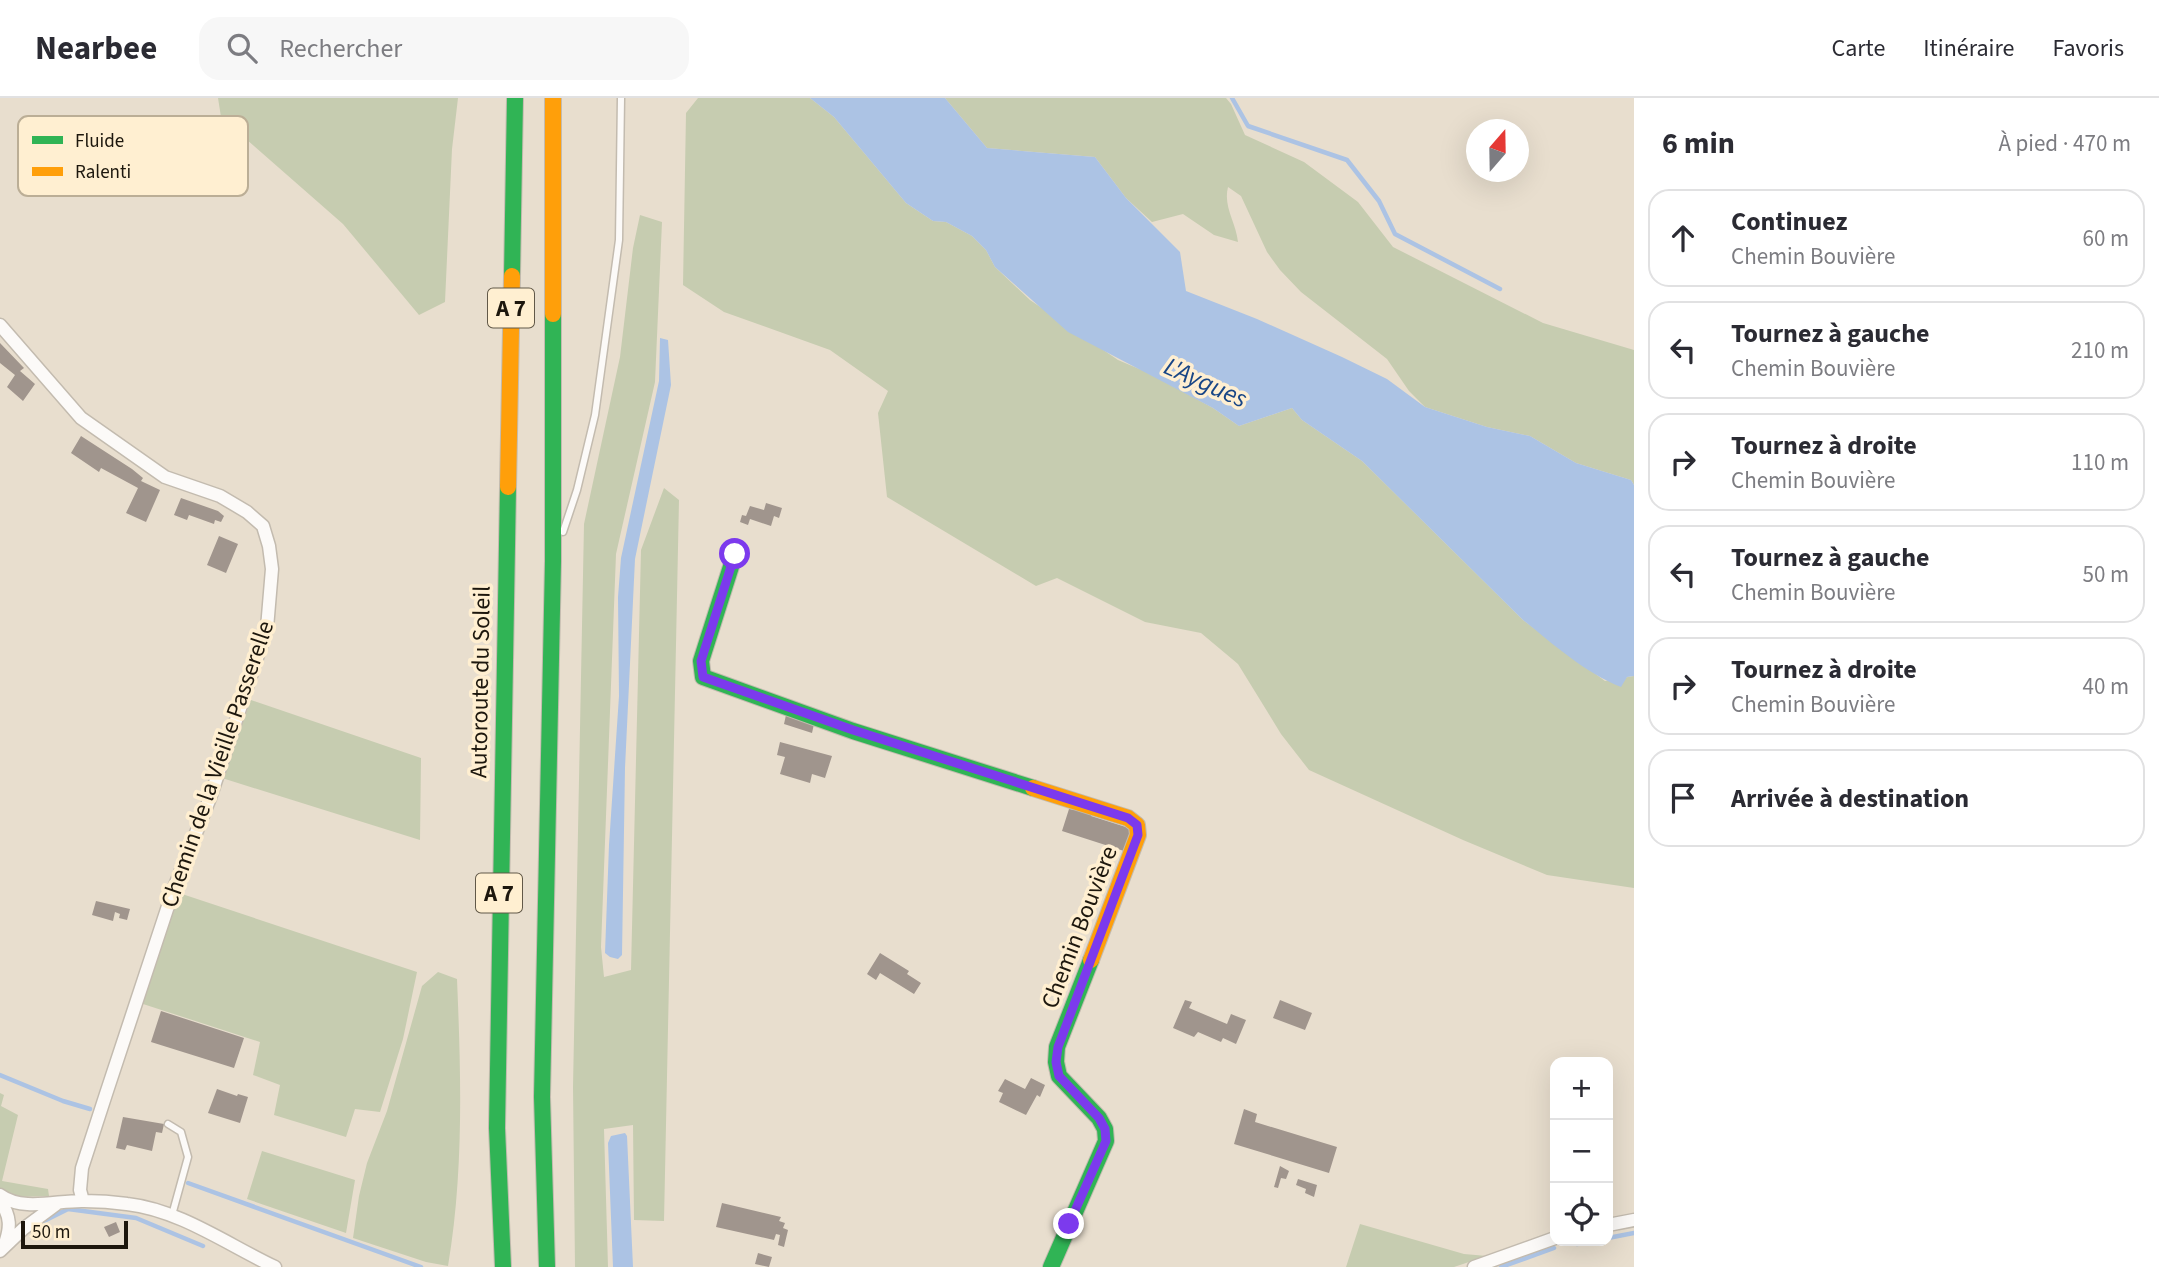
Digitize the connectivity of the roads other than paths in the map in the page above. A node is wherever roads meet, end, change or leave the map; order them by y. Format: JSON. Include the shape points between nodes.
{"nodes":[{"id":1,"x":515,"y":98,"type":"edge"},
{"id":2,"x":553,"y":98,"type":"edge"},
{"id":3,"x":621,"y":98,"type":"edge"},
{"id":4,"x":0,"y":325,"type":"edge"},
{"id":5,"x":735,"y":554,"type":"dead end"},
{"id":6,"x":553,"y":561,"type":"junction"},
{"id":7,"x":169,"y":1124,"type":"dead end"},
{"id":8,"x":0,"y":1195,"type":"edge"},
{"id":9,"x":0,"y":1201,"type":"edge"},
{"id":10,"x":83,"y":1201,"type":"junction"},
{"id":11,"x":59,"y":1202,"type":"junction"},
{"id":12,"x":24,"y":1203,"type":"junction"},
{"id":13,"x":172,"y":1215,"type":"junction"},
{"id":14,"x":1634,"y":1220,"type":"edge"},
{"id":15,"x":9,"y":1224,"type":"junction"},
{"id":16,"x":1613,"y":1224,"type":"edge"},
{"id":17,"x":23,"y":1229,"type":"junction"},
{"id":18,"x":1550,"y":1240,"type":"edge"},
{"id":19,"x":1,"y":1250,"type":"edge"},
{"id":20,"x":275,"y":1267,"type":"edge"},
{"id":21,"x":503,"y":1267,"type":"edge"},
{"id":22,"x":547,"y":1267,"type":"edge"},
{"id":23,"x":1051,"y":1267,"type":"edge"},
{"id":24,"x":1474,"y":1267,"type":"edge"}],
"edges":[{"from":1,"to":21,"type":"main road","name":"Autoroute du Soleil","number":"A 7","via":[[498,998]]},
{"from":2,"to":6,"type":"main road","number":"A 7"},
{"from":3,"to":6,"type":"lane","via":[[619,240],[595,415]]},
{"from":4,"to":10,"type":"street","name":"Chemin de la Vieille Passerelle","via":[[81,418],[165,477],[220,496],[263,526],[272,569],[267,628],[210,798],[174,888],[82,1168]]},
{"from":5,"to":23,"type":"main road","name":"Chemin Bouvière","via":[[701,661],[703,677],[1128,818],[1137,825],[1138,835],[1058,1047],[1059,1076],[1099,1118],[1106,1141]]},
{"from":6,"to":22,"type":"main road","number":"A 7","via":[[542,1097]]},
{"from":7,"to":13,"type":"lane","via":[[181,1132],[188,1157]]},
{"from":8,"to":12,"type":"street"},
{"from":9,"to":15,"type":"street"},
{"from":10,"to":11,"type":"street"},
{"from":10,"to":13,"type":"street","via":[[129,1204]]},
{"from":11,"to":12,"type":"street"},
{"from":11,"to":17,"type":"street"},
{"from":12,"to":15,"type":"street"},
{"from":12,"to":17,"type":"street","via":[[29,1212]]},
{"from":13,"to":20,"type":"street"},
{"from":14,"to":16,"type":"street"},
{"from":15,"to":19,"type":"street"},
{"from":17,"to":19,"type":"street"},
{"from":18,"to":24,"type":"street"}]}
